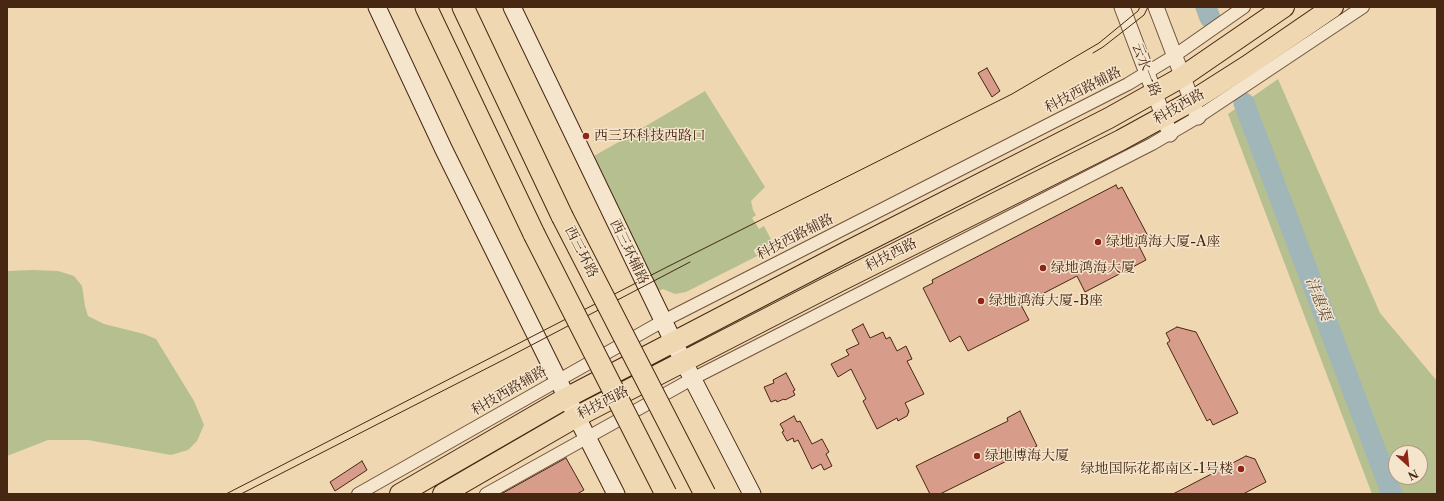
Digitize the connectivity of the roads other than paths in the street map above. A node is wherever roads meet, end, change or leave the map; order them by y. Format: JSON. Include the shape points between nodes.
{"nodes":[{"id":1,"x":377,"y":7,"type":"edge"},
{"id":2,"x":426,"y":7,"type":"edge"},
{"id":3,"x":464,"y":7,"type":"edge"},
{"id":4,"x":512,"y":7,"type":"edge"},
{"id":5,"x":1122,"y":7,"type":"edge"},
{"id":6,"x":1156,"y":7,"type":"edge"},
{"id":7,"x":1244,"y":7,"type":"edge"},
{"id":8,"x":1284,"y":7,"type":"edge"},
{"id":9,"x":1333,"y":7,"type":"edge"},
{"id":10,"x":1363,"y":7,"type":"edge"},
{"id":11,"x":1174,"y":56,"type":"junction"},
{"id":12,"x":1147,"y":73,"type":"junction"},
{"id":13,"x":1182,"y":77,"type":"junction"},
{"id":14,"x":1154,"y":93,"type":"junction"},
{"id":15,"x":1195,"y":109,"type":"junction"},
{"id":16,"x":1167,"y":125,"type":"junction"},
{"id":17,"x":663,"y":321,"type":"junction"},
{"id":18,"x":673,"y":341,"type":"junction"},
{"id":19,"x":688,"y":370,"type":"junction"},
{"id":20,"x":562,"y":389,"type":"junction"},
{"id":21,"x":576,"y":417,"type":"junction"},
{"id":22,"x":586,"y":438,"type":"junction"},
{"id":23,"x":358,"y":494,"type":"edge"},
{"id":24,"x":400,"y":494,"type":"edge"},
{"id":25,"x":443,"y":494,"type":"edge"},
{"id":26,"x":486,"y":494,"type":"edge"},
{"id":27,"x":616,"y":494,"type":"edge"},
{"id":28,"x":666,"y":494,"type":"edge"},
{"id":29,"x":705,"y":494,"type":"edge"},
{"id":30,"x":752,"y":494,"type":"edge"}],
"edges":[{"from":1,"to":20,"type":"main road","via":[[444,150]]},
{"from":2,"to":28,"type":"highway","bridge":true,"via":[[534,234]]},
{"from":3,"to":29,"type":"highway","name":"西三环路","bridge":true,"via":[[562,216]]},
{"from":4,"to":17,"type":"main road","name":"西三环辅路"},
{"from":5,"to":12,"type":"street","name":"云水一路"},
{"from":6,"to":11,"type":"street"},
{"from":7,"to":11,"type":"street","name":"科技西路辅路"},
{"from":8,"to":13,"type":"main road","name":"科技西路"},
{"from":9,"to":15,"type":"main road","name":"科技西路","via":[[1247,66]]},
{"from":10,"to":15,"type":"street"},
{"from":11,"to":12,"type":"street","name":"科技西路辅路"},
{"from":11,"to":13,"type":"street"},
{"from":12,"to":14,"type":"street","name":"云水一路"},
{"from":12,"to":17,"type":"street","name":"科技西路辅路"},
{"from":13,"to":14,"type":"main road","name":"科技西路"},
{"from":13,"to":15,"type":"street"},
{"from":14,"to":16,"type":"street","name":"云水一路"},
{"from":14,"to":18,"type":"main road","name":"科技西路"},
{"from":15,"to":16,"type":"main road","name":"科技西路"},
{"from":16,"to":19,"type":"main road","name":"科技西路","via":[[1121,140],[839,282]]},
{"from":17,"to":18,"type":"main road","name":"西三环辅路"},
{"from":17,"to":20,"type":"street","name":"科技西路辅路"},
{"from":18,"to":19,"type":"main road","name":"西三环辅路"},
{"from":18,"to":20,"type":"main road","name":"科技西路"},
{"from":19,"to":21,"type":"main road","name":"科技西路"},
{"from":19,"to":22,"type":"street"},
{"from":19,"to":30,"type":"main road","name":"西三环辅路"},
{"from":20,"to":21,"type":"main road"},
{"from":20,"to":23,"type":"street","name":"科技西路辅路"},
{"from":20,"to":24,"type":"main road","name":"科技西路"},
{"from":21,"to":22,"type":"main road"},
{"from":21,"to":25,"type":"main road","name":"科技西路"},
{"from":22,"to":26,"type":"street"},
{"from":22,"to":27,"type":"main road"}]}
